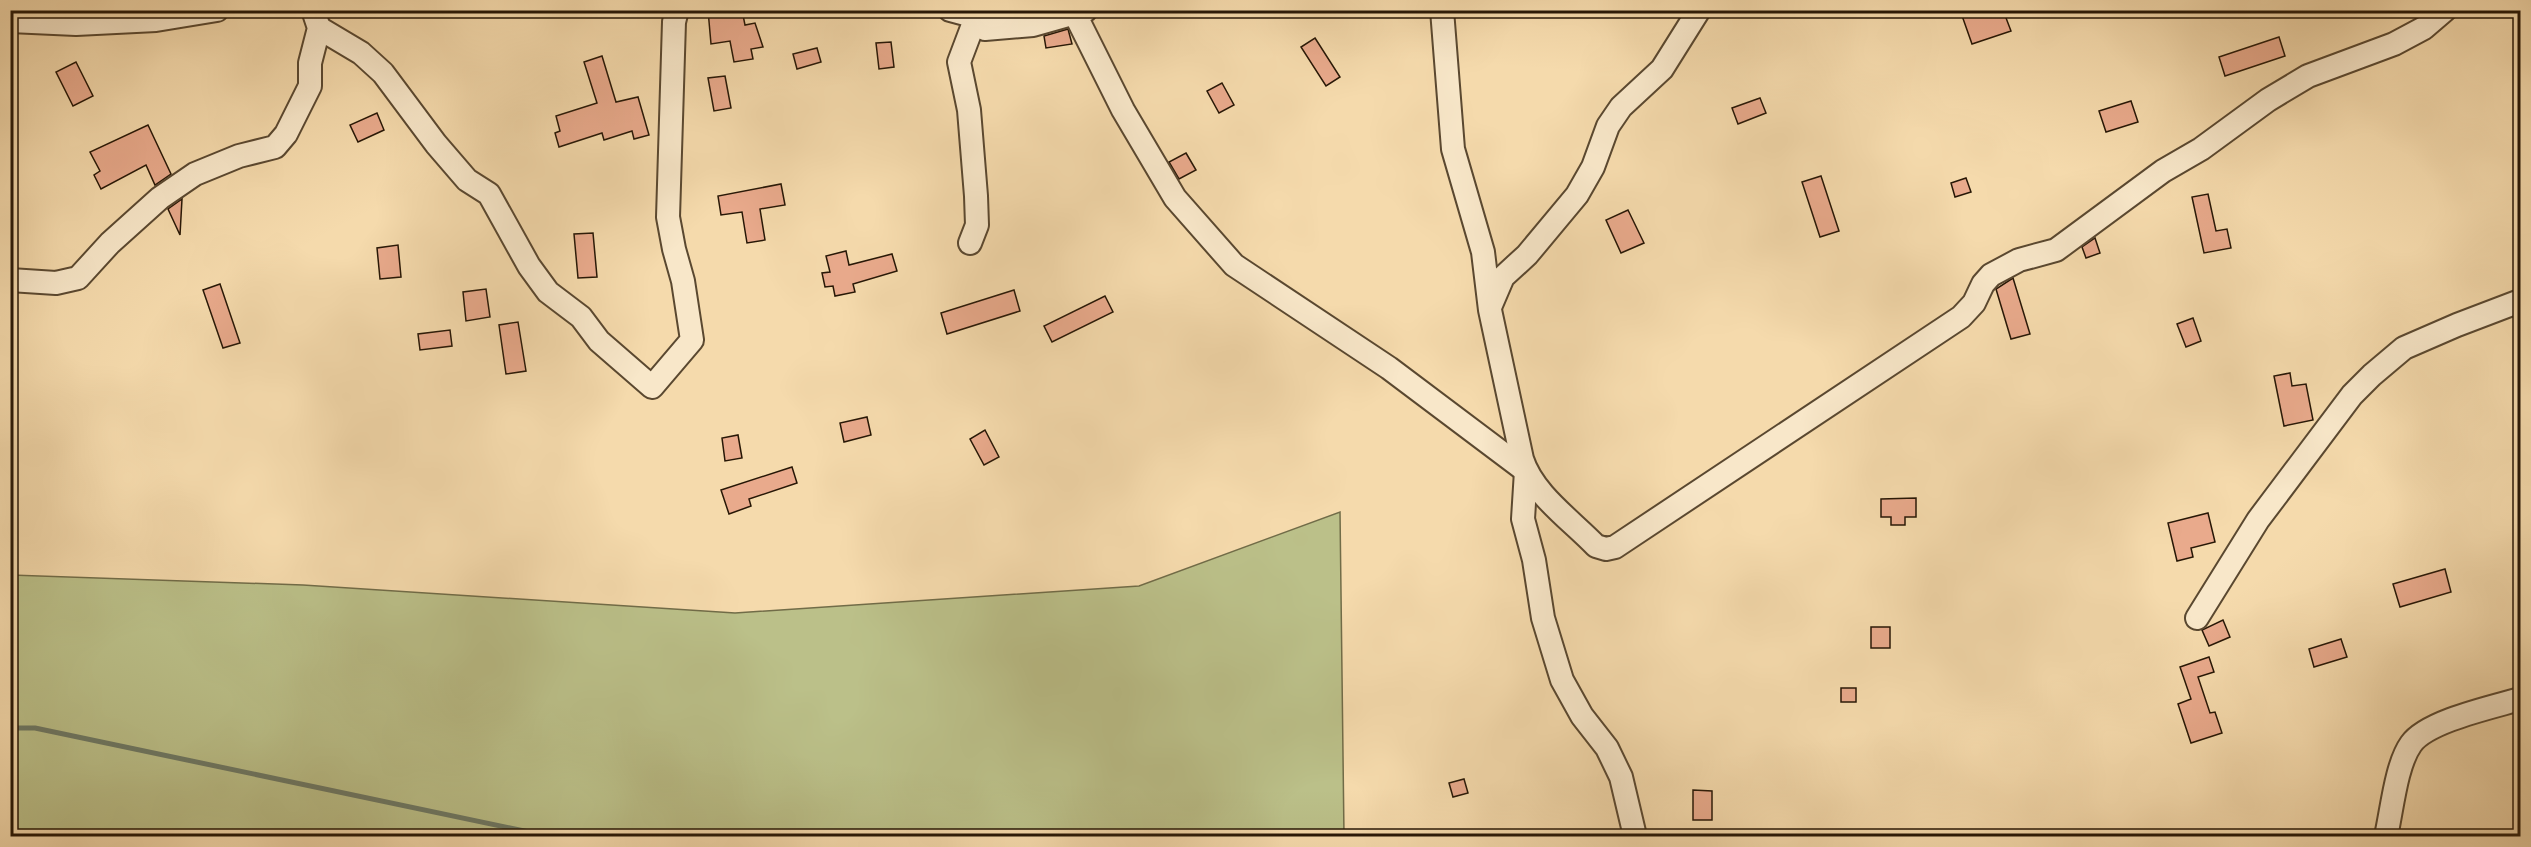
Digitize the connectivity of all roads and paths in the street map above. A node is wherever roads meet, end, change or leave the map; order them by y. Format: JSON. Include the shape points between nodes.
{"nodes":[{"id":1,"x":217,"y":10,"type":"edge"},
{"id":2,"x":677,"y":10,"type":"edge"},
{"id":3,"x":950,"y":10,"type":"edge"},
{"id":4,"x":1442,"y":10,"type":"edge"},
{"id":5,"x":1699,"y":10,"type":"edge"},
{"id":6,"x":2445,"y":10,"type":"edge"},
{"id":7,"x":1080,"y":12,"type":"edge"},
{"id":8,"x":976,"y":17,"type":"junction"},
{"id":9,"x":316,"y":19,"type":"edge"},
{"id":10,"x":10,"y":21,"type":"edge"},
{"id":11,"x":970,"y":243,"type":"dead end"},
{"id":12,"x":10,"y":280,"type":"edge"},
{"id":13,"x":2520,"y":301,"type":"edge"},
{"id":14,"x":1490,"y":310,"type":"junction"},
{"id":15,"x":1526,"y":471,"type":"junction"},
{"id":16,"x":2197,"y":618,"type":"dead end"},
{"id":17,"x":2520,"y":699,"type":"edge"},
{"id":18,"x":1635,"y":837,"type":"edge"},
{"id":19,"x":2386,"y":837,"type":"edge"}],
"edges":[{"from":1,"to":10,"type":"street","via":[[144,21]]},
{"from":2,"to":9,"type":"street","via":[[668,217],[692,340],[652,387],[599,341],[581,317],[548,292],[489,194],[467,180],[382,73]]},
{"from":3,"to":8,"type":"street"},
{"from":4,"to":14,"type":"street","via":[[1450,129],[1458,172],[1483,252]]},
{"from":5,"to":14,"type":"street","via":[[1662,69],[1621,107],[1608,126],[1593,167],[1577,195],[1527,255],[1503,277]]},
{"from":6,"to":15,"type":"street","via":[[2424,28],[2394,44],[2308,76],[2163,171],[2056,250],[2019,260],[1991,275],[1961,317],[1615,547],[1596,546]]},
{"from":7,"to":8,"type":"street","via":[[1016,28],[985,29]]},
{"from":7,"to":15,"type":"street","via":[[1123,110],[1175,198],[1234,265],[1389,368]]},
{"from":8,"to":11,"type":"street","via":[[959,62],[969,110],[976,196],[977,225]]},
{"from":9,"to":12,"type":"street","via":[[310,86],[286,134],[275,147],[195,174],[159,198],[78,278],[56,283]]},
{"from":13,"to":16,"type":"street","via":[[2404,348],[2372,375],[2352,395],[2258,520]]},
{"from":14,"to":15,"type":"street"},
{"from":15,"to":18,"type":"street","via":[[1523,519],[1543,618],[1562,680],[1582,716],[1607,748],[1621,777]]},
{"from":17,"to":19,"type":"street","via":[[2435,726],[2418,736],[2404,759]]}]}
